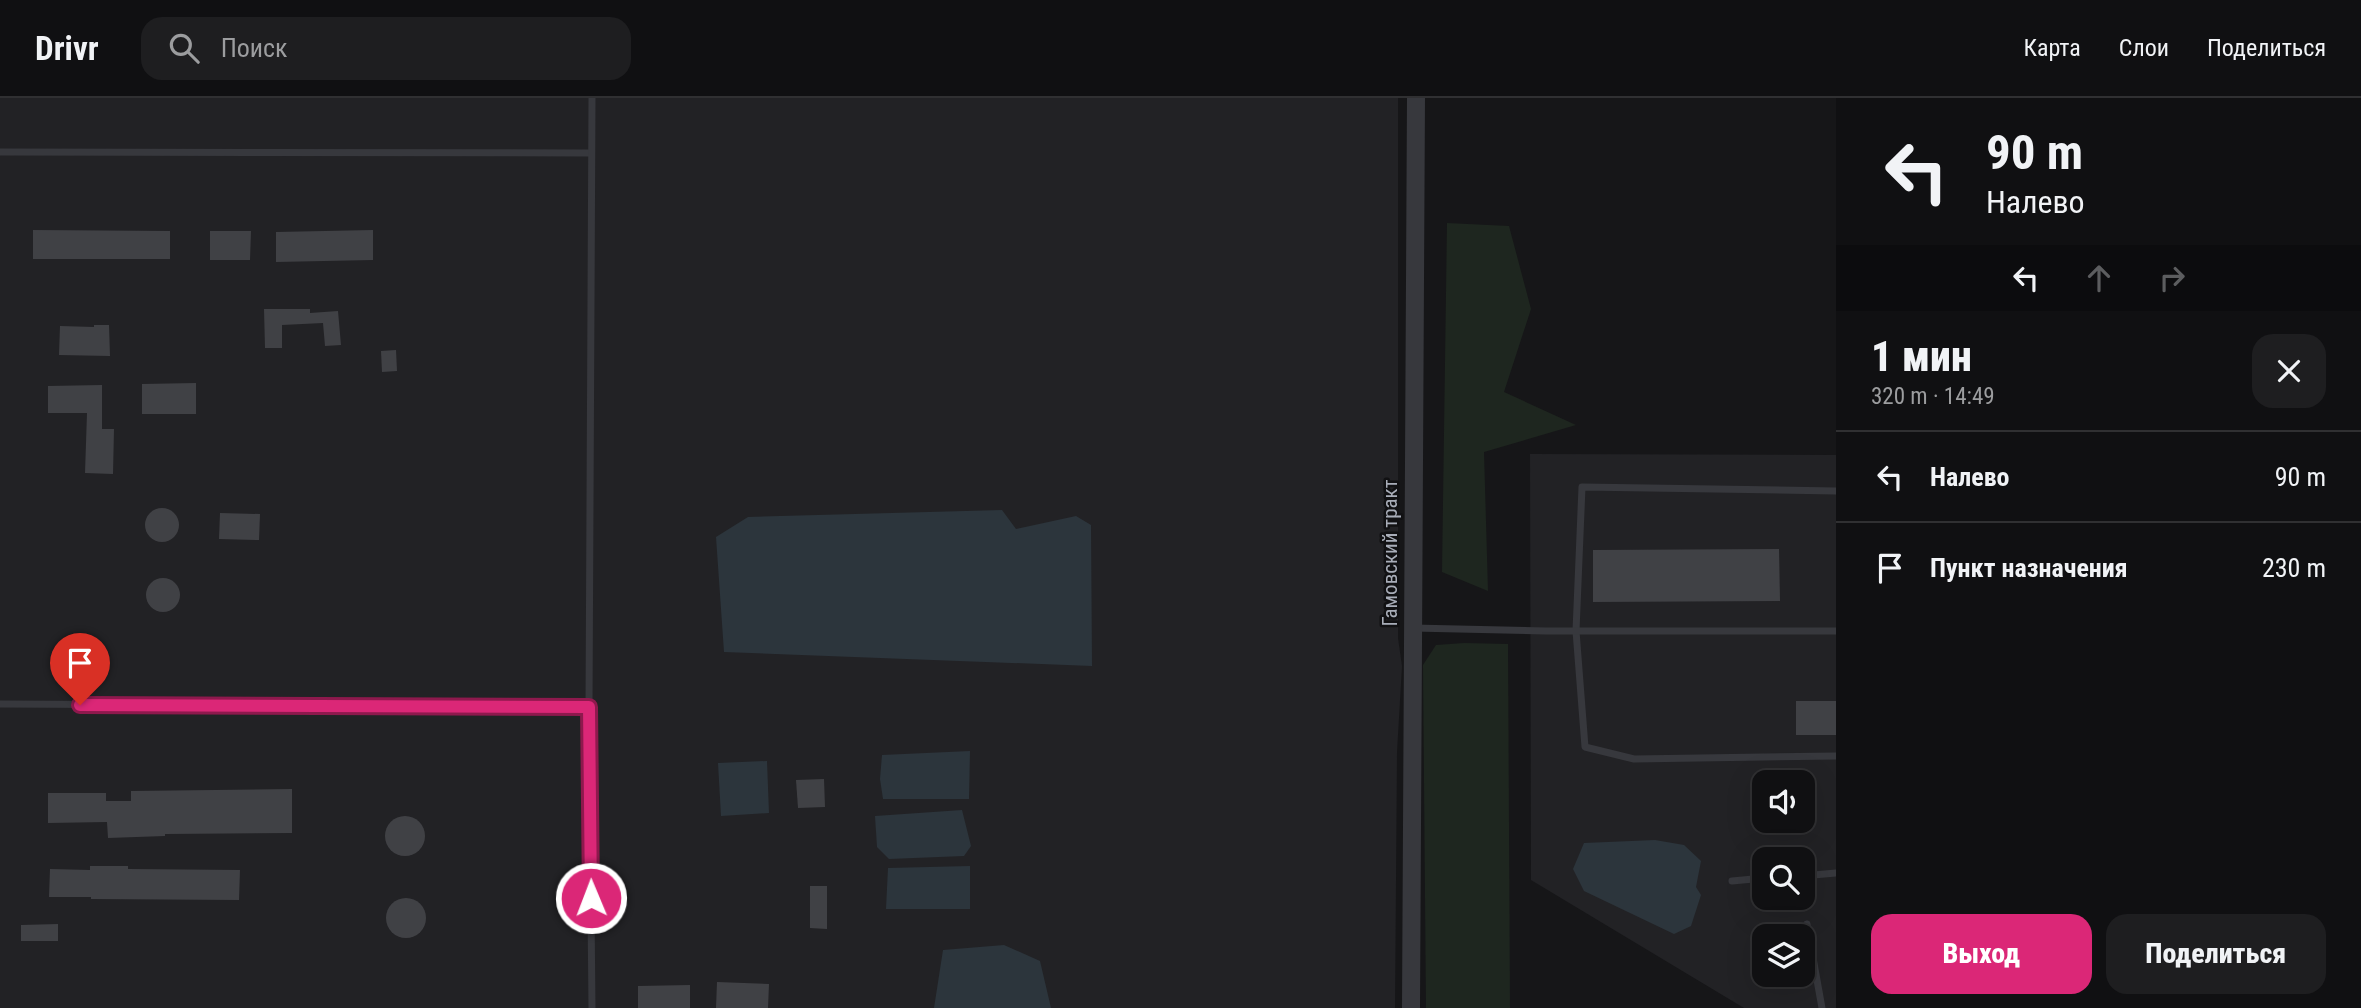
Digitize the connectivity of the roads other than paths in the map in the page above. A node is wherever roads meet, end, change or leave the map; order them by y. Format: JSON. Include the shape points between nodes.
{"nodes":[{"id":1,"x":592,"y":98,"type":"edge"},
{"id":2,"x":1416,"y":98,"type":"edge"},
{"id":3,"x":0,"y":152,"type":"edge"},
{"id":4,"x":591,"y":153,"type":"junction"},
{"id":5,"x":1836,"y":491,"type":"edge"},
{"id":6,"x":1412,"y":628,"type":"junction"},
{"id":7,"x":1576,"y":631,"type":"junction"},
{"id":8,"x":1836,"y":631,"type":"edge"},
{"id":9,"x":0,"y":704,"type":"edge"},
{"id":10,"x":589,"y":707,"type":"junction"},
{"id":11,"x":1836,"y":756,"type":"edge"},
{"id":12,"x":1836,"y":873,"type":"edge"},
{"id":13,"x":1815,"y":875,"type":"edge"},
{"id":14,"x":1752,"y":879,"type":"edge"},
{"id":15,"x":1732,"y":881,"type":"dead end"},
{"id":16,"x":1815,"y":969,"type":"edge"},
{"id":17,"x":592,"y":1008,"type":"edge"},
{"id":18,"x":1411,"y":1008,"type":"edge"},
{"id":19,"x":1822,"y":1008,"type":"edge"}],
"edges":[{"from":1,"to":4,"type":"lane"},
{"from":2,"to":6,"type":"street","name":"Гамовский тракт"},
{"from":3,"to":4,"type":"lane"},
{"from":4,"to":10,"type":"lane"},
{"from":5,"to":7,"type":"lane","via":[[1582,487]]},
{"from":6,"to":7,"type":"lane"},
{"from":6,"to":18,"type":"street","name":"Гамовский тракт"},
{"from":7,"to":8,"type":"lane"},
{"from":7,"to":11,"type":"lane","via":[[1585,747],[1634,759]]},
{"from":9,"to":10,"type":"lane"},
{"from":10,"to":17,"type":"lane"},
{"from":12,"to":13,"type":"lane"},
{"from":14,"to":15,"type":"lane"},
{"from":16,"to":19,"type":"lane"}]}
